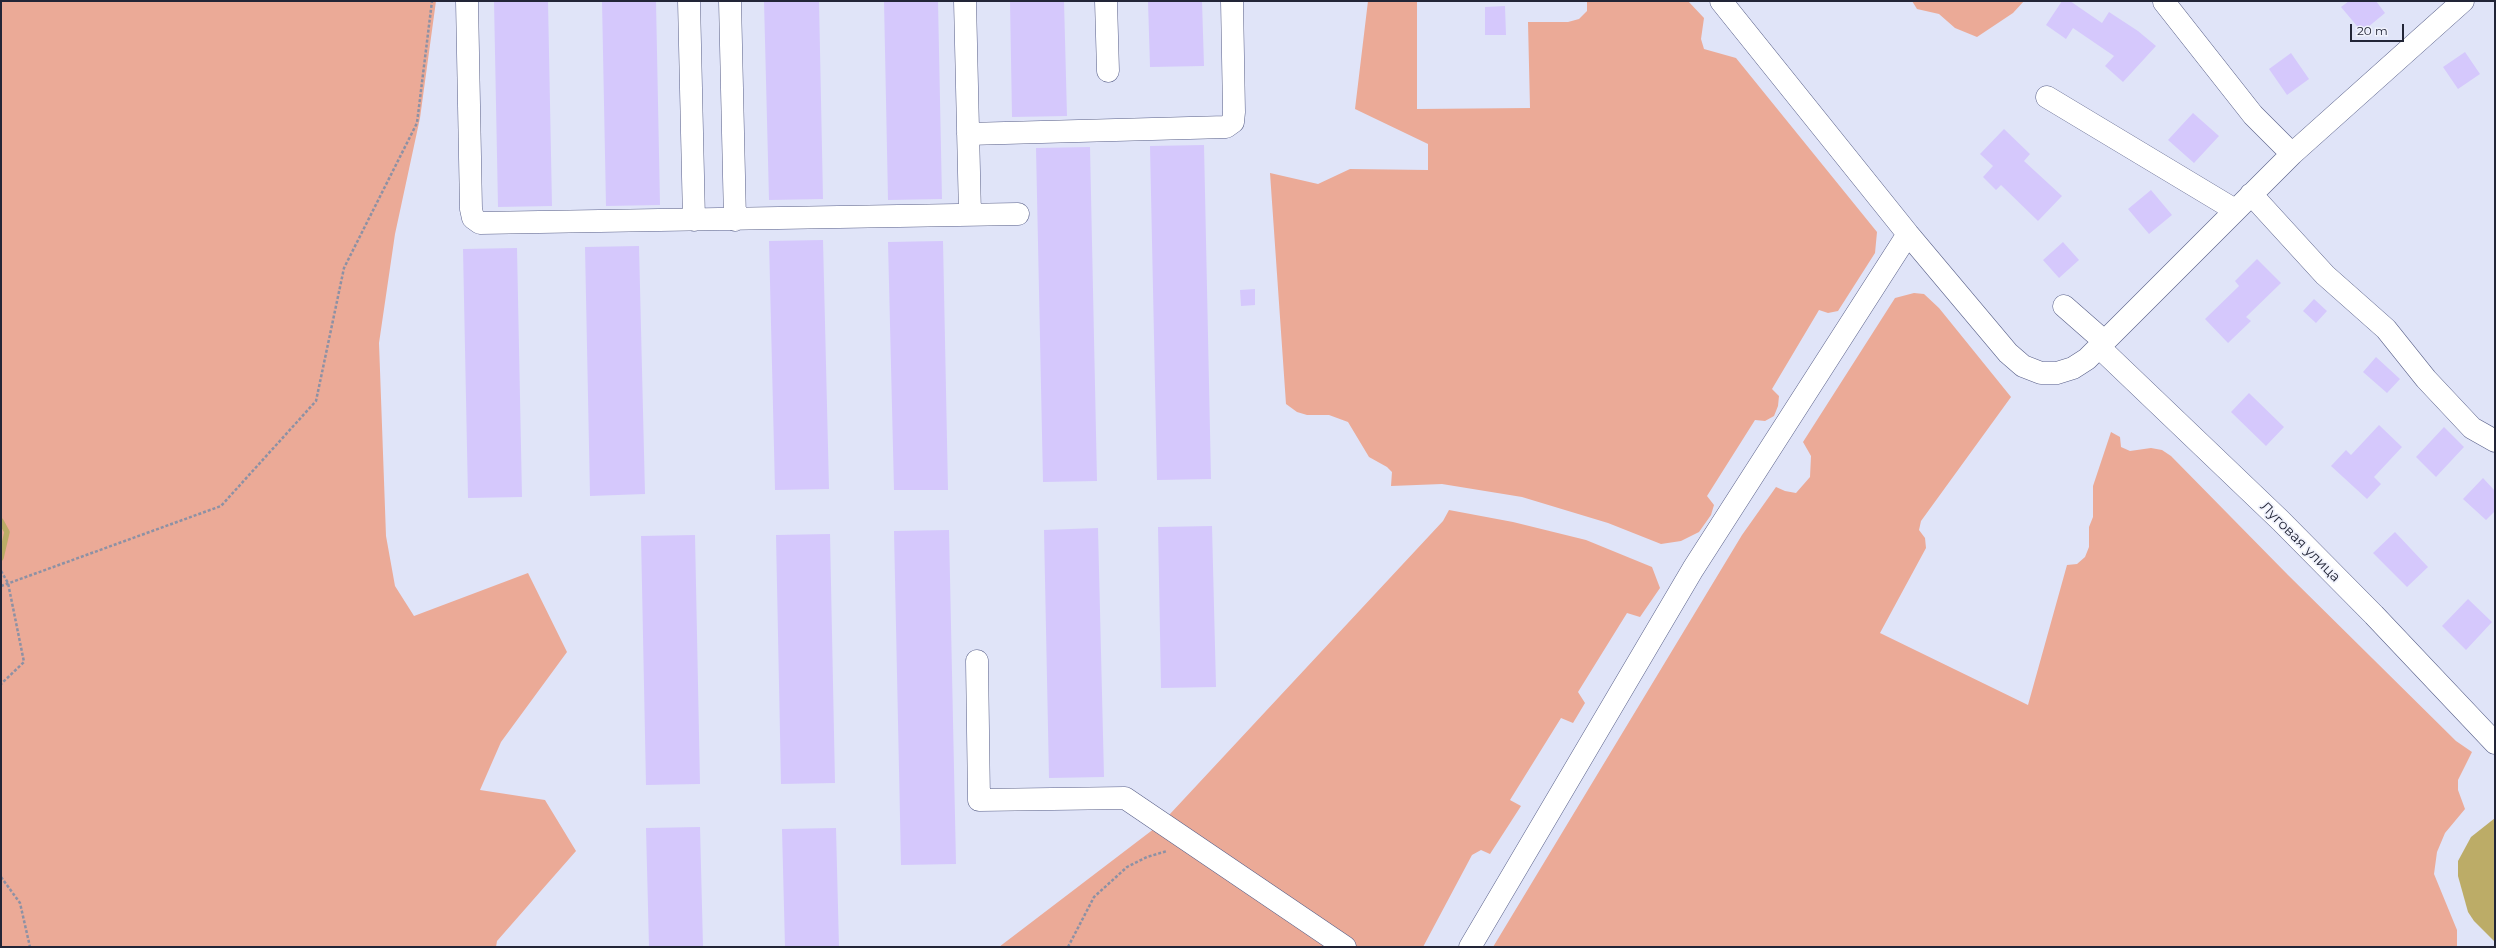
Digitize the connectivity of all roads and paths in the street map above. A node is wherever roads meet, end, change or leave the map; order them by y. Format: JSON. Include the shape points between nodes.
{"nodes":[{"id":1,"x":432,"y":1,"type":"edge"},
{"id":2,"x":467,"y":1,"type":"edge"},
{"id":3,"x":689,"y":1,"type":"edge"},
{"id":4,"x":730,"y":1,"type":"edge"},
{"id":5,"x":965,"y":1,"type":"edge"},
{"id":6,"x":1106,"y":1,"type":"edge"},
{"id":7,"x":1232,"y":1,"type":"edge"},
{"id":8,"x":1721,"y":1,"type":"edge"},
{"id":9,"x":2463,"y":1,"type":"edge"},
{"id":10,"x":2164,"y":2,"type":"dead end"},
{"id":11,"x":1108,"y":71,"type":"dead end"},
{"id":12,"x":2046,"y":97,"type":"dead end"},
{"id":13,"x":968,"y":134,"type":"junction"},
{"id":14,"x":2292,"y":154,"type":"junction"},
{"id":15,"x":2251,"y":194,"type":"junction"},
{"id":16,"x":2235,"y":210,"type":"junction"},
{"id":17,"x":1018,"y":214,"type":"dead end"},
{"id":18,"x":970,"y":215,"type":"junction"},
{"id":19,"x":694,"y":220,"type":"junction"},
{"id":20,"x":735,"y":220,"type":"junction"},
{"id":21,"x":1908,"y":234,"type":"junction"},
{"id":22,"x":2064,"y":306,"type":"dead end"},
{"id":23,"x":2102,"y":344,"type":"junction"},
{"id":24,"x":2495,"y":441,"type":"edge"},
{"id":25,"x":1,"y":571,"type":"edge"},
{"id":26,"x":8,"y":583,"type":"junction"},
{"id":27,"x":1,"y":586,"type":"edge"},
{"id":28,"x":977,"y":661,"type":"dead end"},
{"id":29,"x":1,"y":684,"type":"edge"},
{"id":30,"x":2495,"y":743,"type":"edge"},
{"id":31,"x":1200,"y":847,"type":"junction"},
{"id":32,"x":1,"y":877,"type":"edge"},
{"id":33,"x":30,"y":947,"type":"edge"},
{"id":34,"x":1068,"y":947,"type":"edge"},
{"id":35,"x":1345,"y":947,"type":"edge"},
{"id":36,"x":1470,"y":947,"type":"edge"}],
"edges":[{"from":1,"to":26,"type":"path","via":[[417,123],[344,268],[316,401],[222,506]]},
{"from":2,"to":19,"type":"street","via":[[473,218],[480,223],[491,225]]},
{"from":3,"to":19,"type":"street"},
{"from":4,"to":20,"type":"street"},
{"from":5,"to":13,"type":"street"},
{"from":6,"to":11,"type":"street"},
{"from":7,"to":13,"type":"street","via":[[1234,112],[1233,122],[1226,127]]},
{"from":8,"to":21,"type":"street"},
{"from":9,"to":14,"type":"street"},
{"from":10,"to":14,"type":"street","via":[[2253,115]]},
{"from":12,"to":16,"type":"street"},
{"from":13,"to":18,"type":"street"},
{"from":14,"to":15,"type":"street"},
{"from":15,"to":16,"type":"street"},
{"from":15,"to":24,"type":"street","via":[[2325,275],[2386,329],[2426,380],[2472,428]]},
{"from":16,"to":23,"type":"street"},
{"from":17,"to":18,"type":"street"},
{"from":18,"to":20,"type":"street"},
{"from":19,"to":20,"type":"street"},
{"from":21,"to":23,"type":"street","via":[[2008,353],[2023,366],[2041,373],[2057,373],[2078,365]]},
{"from":21,"to":36,"type":"street","via":[[1693,569]]},
{"from":22,"to":23,"type":"street","name":"Луговая улица"},
{"from":23,"to":30,"type":"street","name":"Луговая улица","via":[[2374,615]]},
{"from":25,"to":26,"type":"path"},
{"from":26,"to":27,"type":"path"},
{"from":26,"to":29,"type":"path","via":[[24,662]]},
{"from":28,"to":31,"type":"street","via":[[979,800],[1126,798]]},
{"from":31,"to":34,"type":"path","via":[[1166,851],[1127,867],[1094,897]]},
{"from":31,"to":35,"type":"street"},
{"from":32,"to":33,"type":"path","via":[[20,903]]}]}
